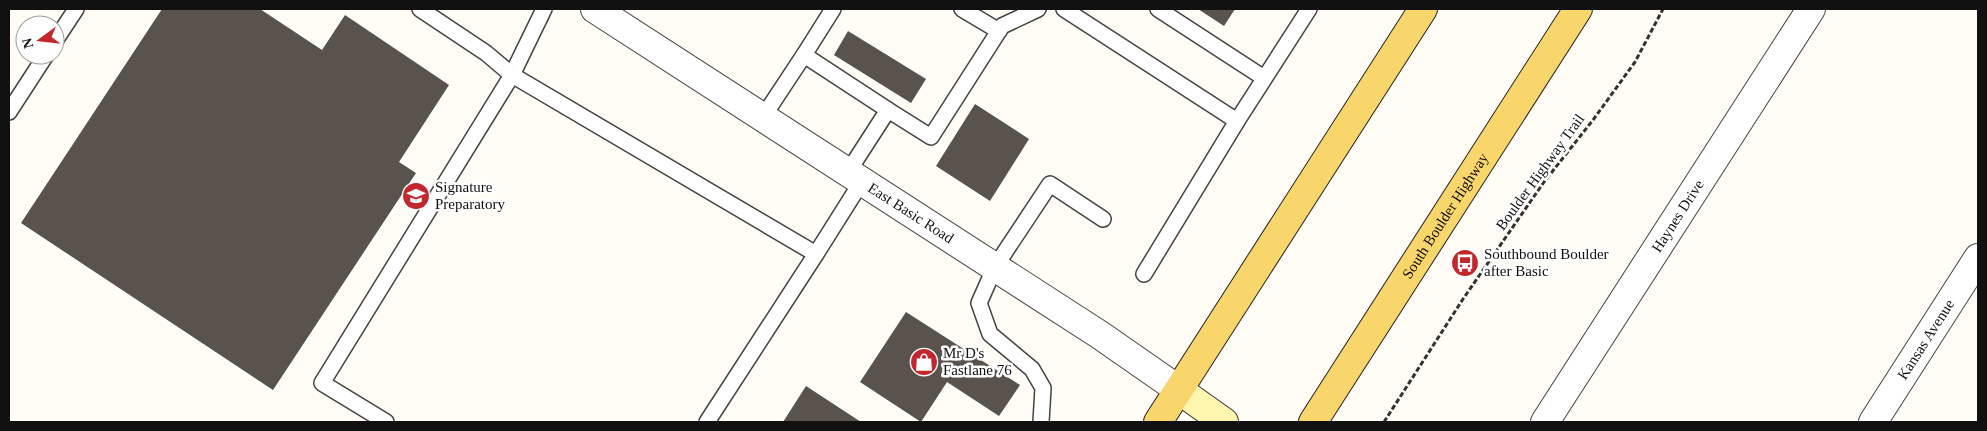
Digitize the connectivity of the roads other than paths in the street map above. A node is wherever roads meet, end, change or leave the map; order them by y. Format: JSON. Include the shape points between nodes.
{"nodes":[{"id":1,"x":76,"y":9,"type":"edge"},
{"id":2,"x":420,"y":9,"type":"edge"},
{"id":3,"x":544,"y":9,"type":"edge"},
{"id":4,"x":595,"y":9,"type":"edge"},
{"id":5,"x":833,"y":9,"type":"edge"},
{"id":6,"x":962,"y":9,"type":"edge"},
{"id":7,"x":1038,"y":9,"type":"edge"},
{"id":8,"x":1064,"y":9,"type":"edge"},
{"id":9,"x":1158,"y":9,"type":"edge"},
{"id":10,"x":1309,"y":9,"type":"edge"},
{"id":11,"x":1423,"y":9,"type":"edge"},
{"id":12,"x":1578,"y":9,"type":"edge"},
{"id":13,"x":1811,"y":9,"type":"edge"},
{"id":14,"x":65,"y":26,"type":"edge"},
{"id":15,"x":998,"y":32,"type":"junction"},
{"id":16,"x":804,"y":55,"type":"junction"},
{"id":17,"x":40,"y":65,"type":"edge"},
{"id":18,"x":512,"y":75,"type":"junction"},
{"id":19,"x":1264,"y":78,"type":"junction"},
{"id":20,"x":888,"y":110,"type":"junction"},
{"id":21,"x":9,"y":112,"type":"edge"},
{"id":22,"x":763,"y":117,"type":"junction"},
{"id":23,"x":1237,"y":121,"type":"junction"},
{"id":24,"x":855,"y":177,"type":"junction"},
{"id":25,"x":1104,"y":219,"type":"dead end"},
{"id":26,"x":816,"y":254,"type":"junction"},
{"id":27,"x":1978,"y":258,"type":"edge"},
{"id":28,"x":995,"y":267,"type":"junction"},
{"id":29,"x":1144,"y":274,"type":"dead end"},
{"id":30,"x":1179,"y":390,"type":"junction"},
{"id":31,"x":386,"y":422,"type":"edge"},
{"id":32,"x":707,"y":422,"type":"edge"},
{"id":33,"x":1041,"y":422,"type":"edge"},
{"id":34,"x":1158,"y":422,"type":"edge"},
{"id":35,"x":1224,"y":422,"type":"edge"},
{"id":36,"x":1313,"y":422,"type":"edge"},
{"id":37,"x":1545,"y":422,"type":"edge"},
{"id":38,"x":1873,"y":422,"type":"edge"}],
"edges":[{"from":1,"to":14,"type":"lane"},
{"from":2,"to":18,"type":"lane","via":[[486,53]]},
{"from":3,"to":18,"type":"lane"},
{"from":4,"to":22,"type":"street","name":"East Basic Road"},
{"from":5,"to":16,"type":"lane"},
{"from":6,"to":15,"type":"lane"},
{"from":7,"to":15,"type":"lane","via":[[1002,26]]},
{"from":8,"to":23,"type":"lane"},
{"from":9,"to":19,"type":"lane"},
{"from":10,"to":19,"type":"lane"},
{"from":11,"to":30,"type":"main road"},
{"from":12,"to":36,"type":"main road","name":"South Boulder Highway"},
{"from":13,"to":37,"type":"street","name":"Haynes Drive"},
{"from":15,"to":20,"type":"lane","via":[[931,137]]},
{"from":16,"to":20,"type":"lane"},
{"from":16,"to":22,"type":"lane"},
{"from":17,"to":21,"type":"lane"},
{"from":18,"to":26,"type":"lane"},
{"from":18,"to":31,"type":"lane","via":[[322,384]]},
{"from":19,"to":23,"type":"lane"},
{"from":20,"to":24,"type":"lane"},
{"from":22,"to":24,"type":"street","name":"East Basic Road"},
{"from":23,"to":29,"type":"lane"},
{"from":24,"to":26,"type":"lane"},
{"from":24,"to":28,"type":"street","name":"East Basic Road"},
{"from":25,"to":28,"type":"lane","via":[[1050,184]]},
{"from":26,"to":32,"type":"lane"},
{"from":27,"to":38,"type":"street","name":"Kansas Avenue"},
{"from":28,"to":30,"type":"street","name":"East Basic Road"},
{"from":28,"to":33,"type":"lane","via":[[979,303],[990,334],[1032,369],[1044,388]]},
{"from":30,"to":34,"type":"main road"},
{"from":30,"to":35,"type":"street","name":"East Basic Road"}]}
